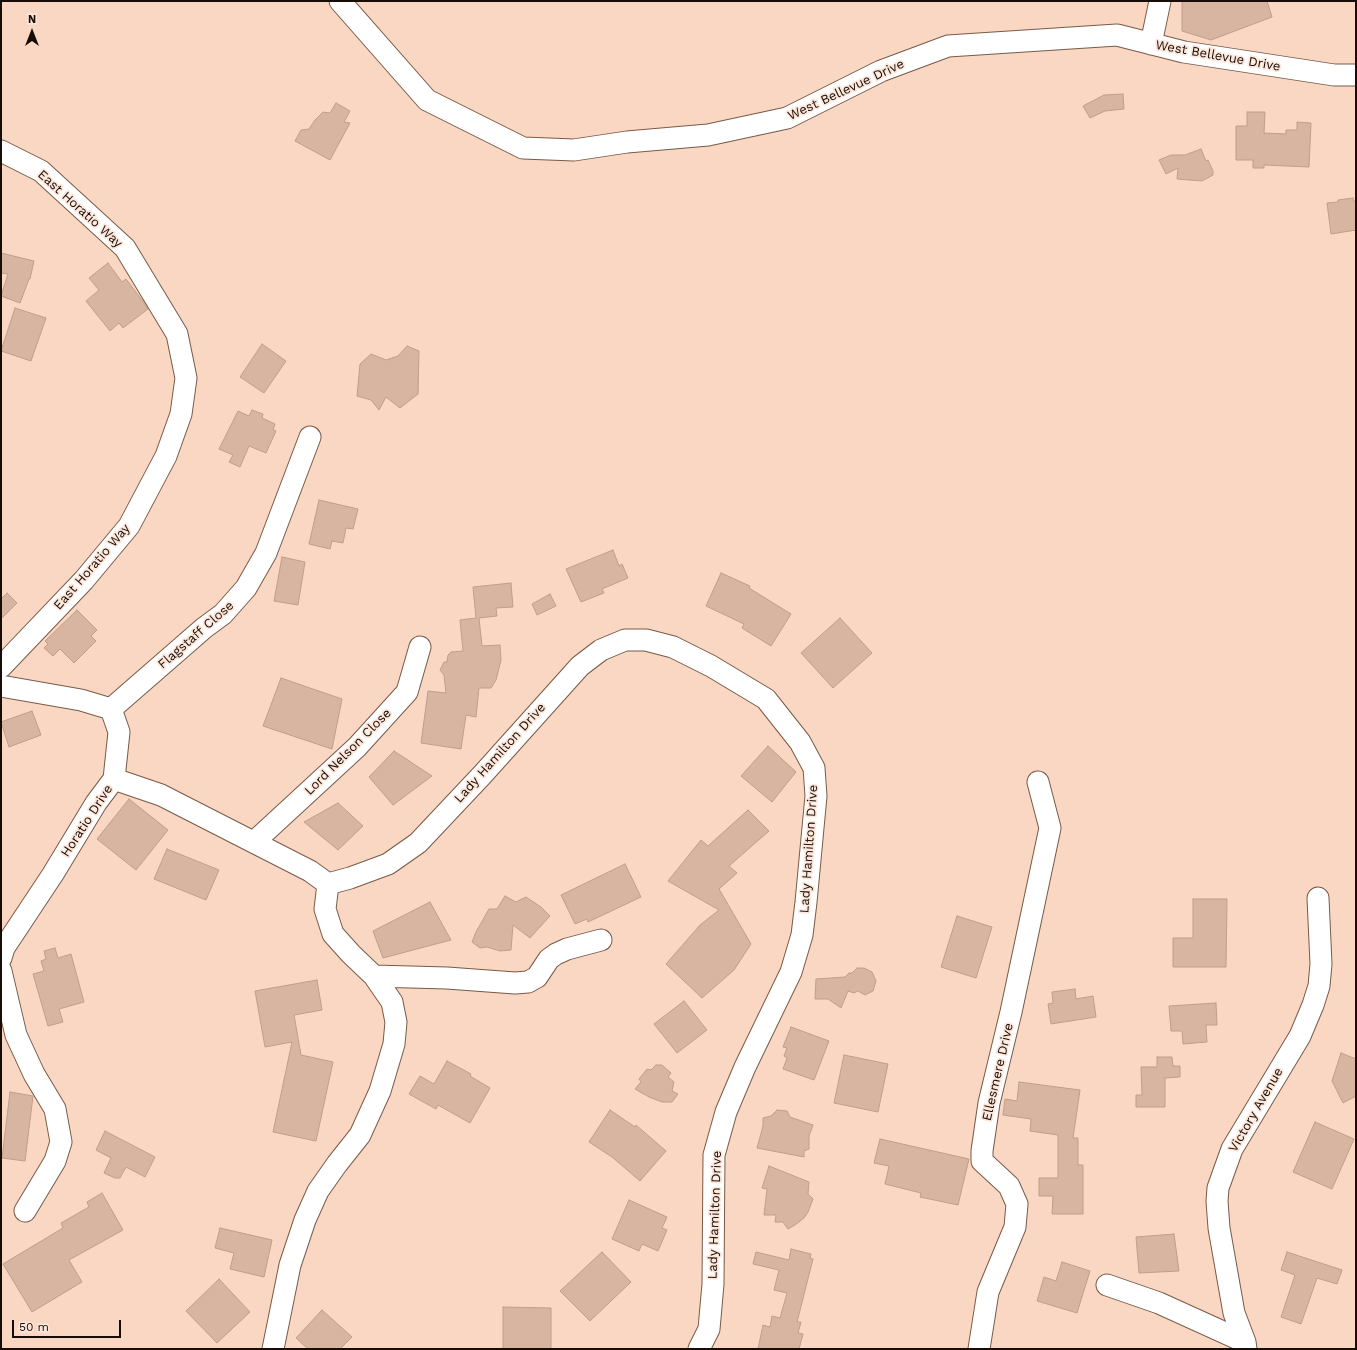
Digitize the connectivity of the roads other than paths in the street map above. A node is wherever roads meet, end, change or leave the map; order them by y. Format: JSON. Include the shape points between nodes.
{"nodes":[{"id":1,"x":340,"y":1,"type":"edge"},
{"id":2,"x":1160,"y":1,"type":"edge"},
{"id":3,"x":1151,"y":44,"type":"junction"},
{"id":4,"x":1356,"y":75,"type":"edge"},
{"id":5,"x":1,"y":151,"type":"edge"},
{"id":6,"x":310,"y":436,"type":"dead end"},
{"id":7,"x":420,"y":647,"type":"dead end"},
{"id":8,"x":1,"y":667,"type":"edge"},
{"id":9,"x":1,"y":686,"type":"edge"},
{"id":10,"x":110,"y":709,"type":"junction"},
{"id":11,"x":114,"y":779,"type":"junction"},
{"id":12,"x":1038,"y":782,"type":"dead end"},
{"id":13,"x":254,"y":842,"type":"junction"},
{"id":14,"x":328,"y":884,"type":"junction"},
{"id":15,"x":1318,"y":898,"type":"dead end"},
{"id":16,"x":601,"y":940,"type":"dead end"},
{"id":17,"x":1,"y":958,"type":"edge"},
{"id":18,"x":1,"y":971,"type":"edge"},
{"id":19,"x":374,"y":976,"type":"junction"},
{"id":20,"x":4,"y":997,"type":"edge"},
{"id":21,"x":25,"y":1211,"type":"dead end"},
{"id":22,"x":1108,"y":1285,"type":"dead end"},
{"id":23,"x":1245,"y":1345,"type":"edge"},
{"id":24,"x":274,"y":1349,"type":"edge"},
{"id":25,"x":699,"y":1349,"type":"edge"},
{"id":26,"x":979,"y":1349,"type":"edge"}],
"edges":[{"from":1,"to":3,"type":"street","name":"West Bellevue Drive","via":[[427,100],[523,148],[574,150],[627,142],[708,135],[787,118],[881,71],[948,46],[1117,35]]},
{"from":2,"to":3,"type":"street"},
{"from":3,"to":4,"type":"street","name":"West Bellevue Drive","via":[[1184,52],[1310,72]]},
{"from":5,"to":8,"type":"street","name":"East Horatio Way","via":[[41,171],[125,248],[177,334],[186,378],[181,414],[166,456],[129,526],[84,580]]},
{"from":6,"to":10,"type":"street","name":"Flagstaff Close","via":[[266,553],[246,588],[223,614]]},
{"from":7,"to":13,"type":"street","name":"Lord Nelson Close","via":[[407,692],[357,747]]},
{"from":9,"to":10,"type":"street","via":[[82,700]]},
{"from":10,"to":11,"type":"street","name":"Horatio Drive","via":[[119,732]]},
{"from":11,"to":13,"type":"street","via":[[161,795]]},
{"from":11,"to":17,"type":"street","name":"Horatio Drive","via":[[4,948]]},
{"from":12,"to":26,"type":"street","name":"Ellesmere Drive","via":[[1050,828],[989,1103],[982,1151],[982,1161],[1009,1186],[1017,1204],[1015,1227],[988,1292]]},
{"from":13,"to":14,"type":"street","via":[[310,871]]},
{"from":14,"to":19,"type":"street","via":[[325,909],[333,934]]},
{"from":14,"to":25,"type":"street","name":"Lady Hamilton Drive","via":[[388,864],[418,843],[580,666],[601,650],[625,640],[646,640],[673,647],[766,699],[800,742],[814,768],[816,796],[806,902],[802,935],[791,972],[726,1112],[714,1155],[709,1329]]},
{"from":15,"to":23,"type":"street","name":"Victory Avenue","via":[[1321,964],[1319,986],[1313,1005],[1300,1036],[1232,1149],[1218,1188],[1219,1228],[1234,1313]]},
{"from":16,"to":19,"type":"street","via":[[556,954],[538,977],[528,982]]},
{"from":18,"to":20,"type":"street"},
{"from":19,"to":24,"type":"street","via":[[392,1002],[396,1022],[392,1051],[380,1091],[360,1135],[318,1191],[305,1220],[290,1265]]},
{"from":20,"to":21,"type":"street","via":[[16,1035],[34,1074],[55,1110],[61,1142],[56,1161]]},
{"from":22,"to":23,"type":"street","via":[[1159,1303]]}]}
